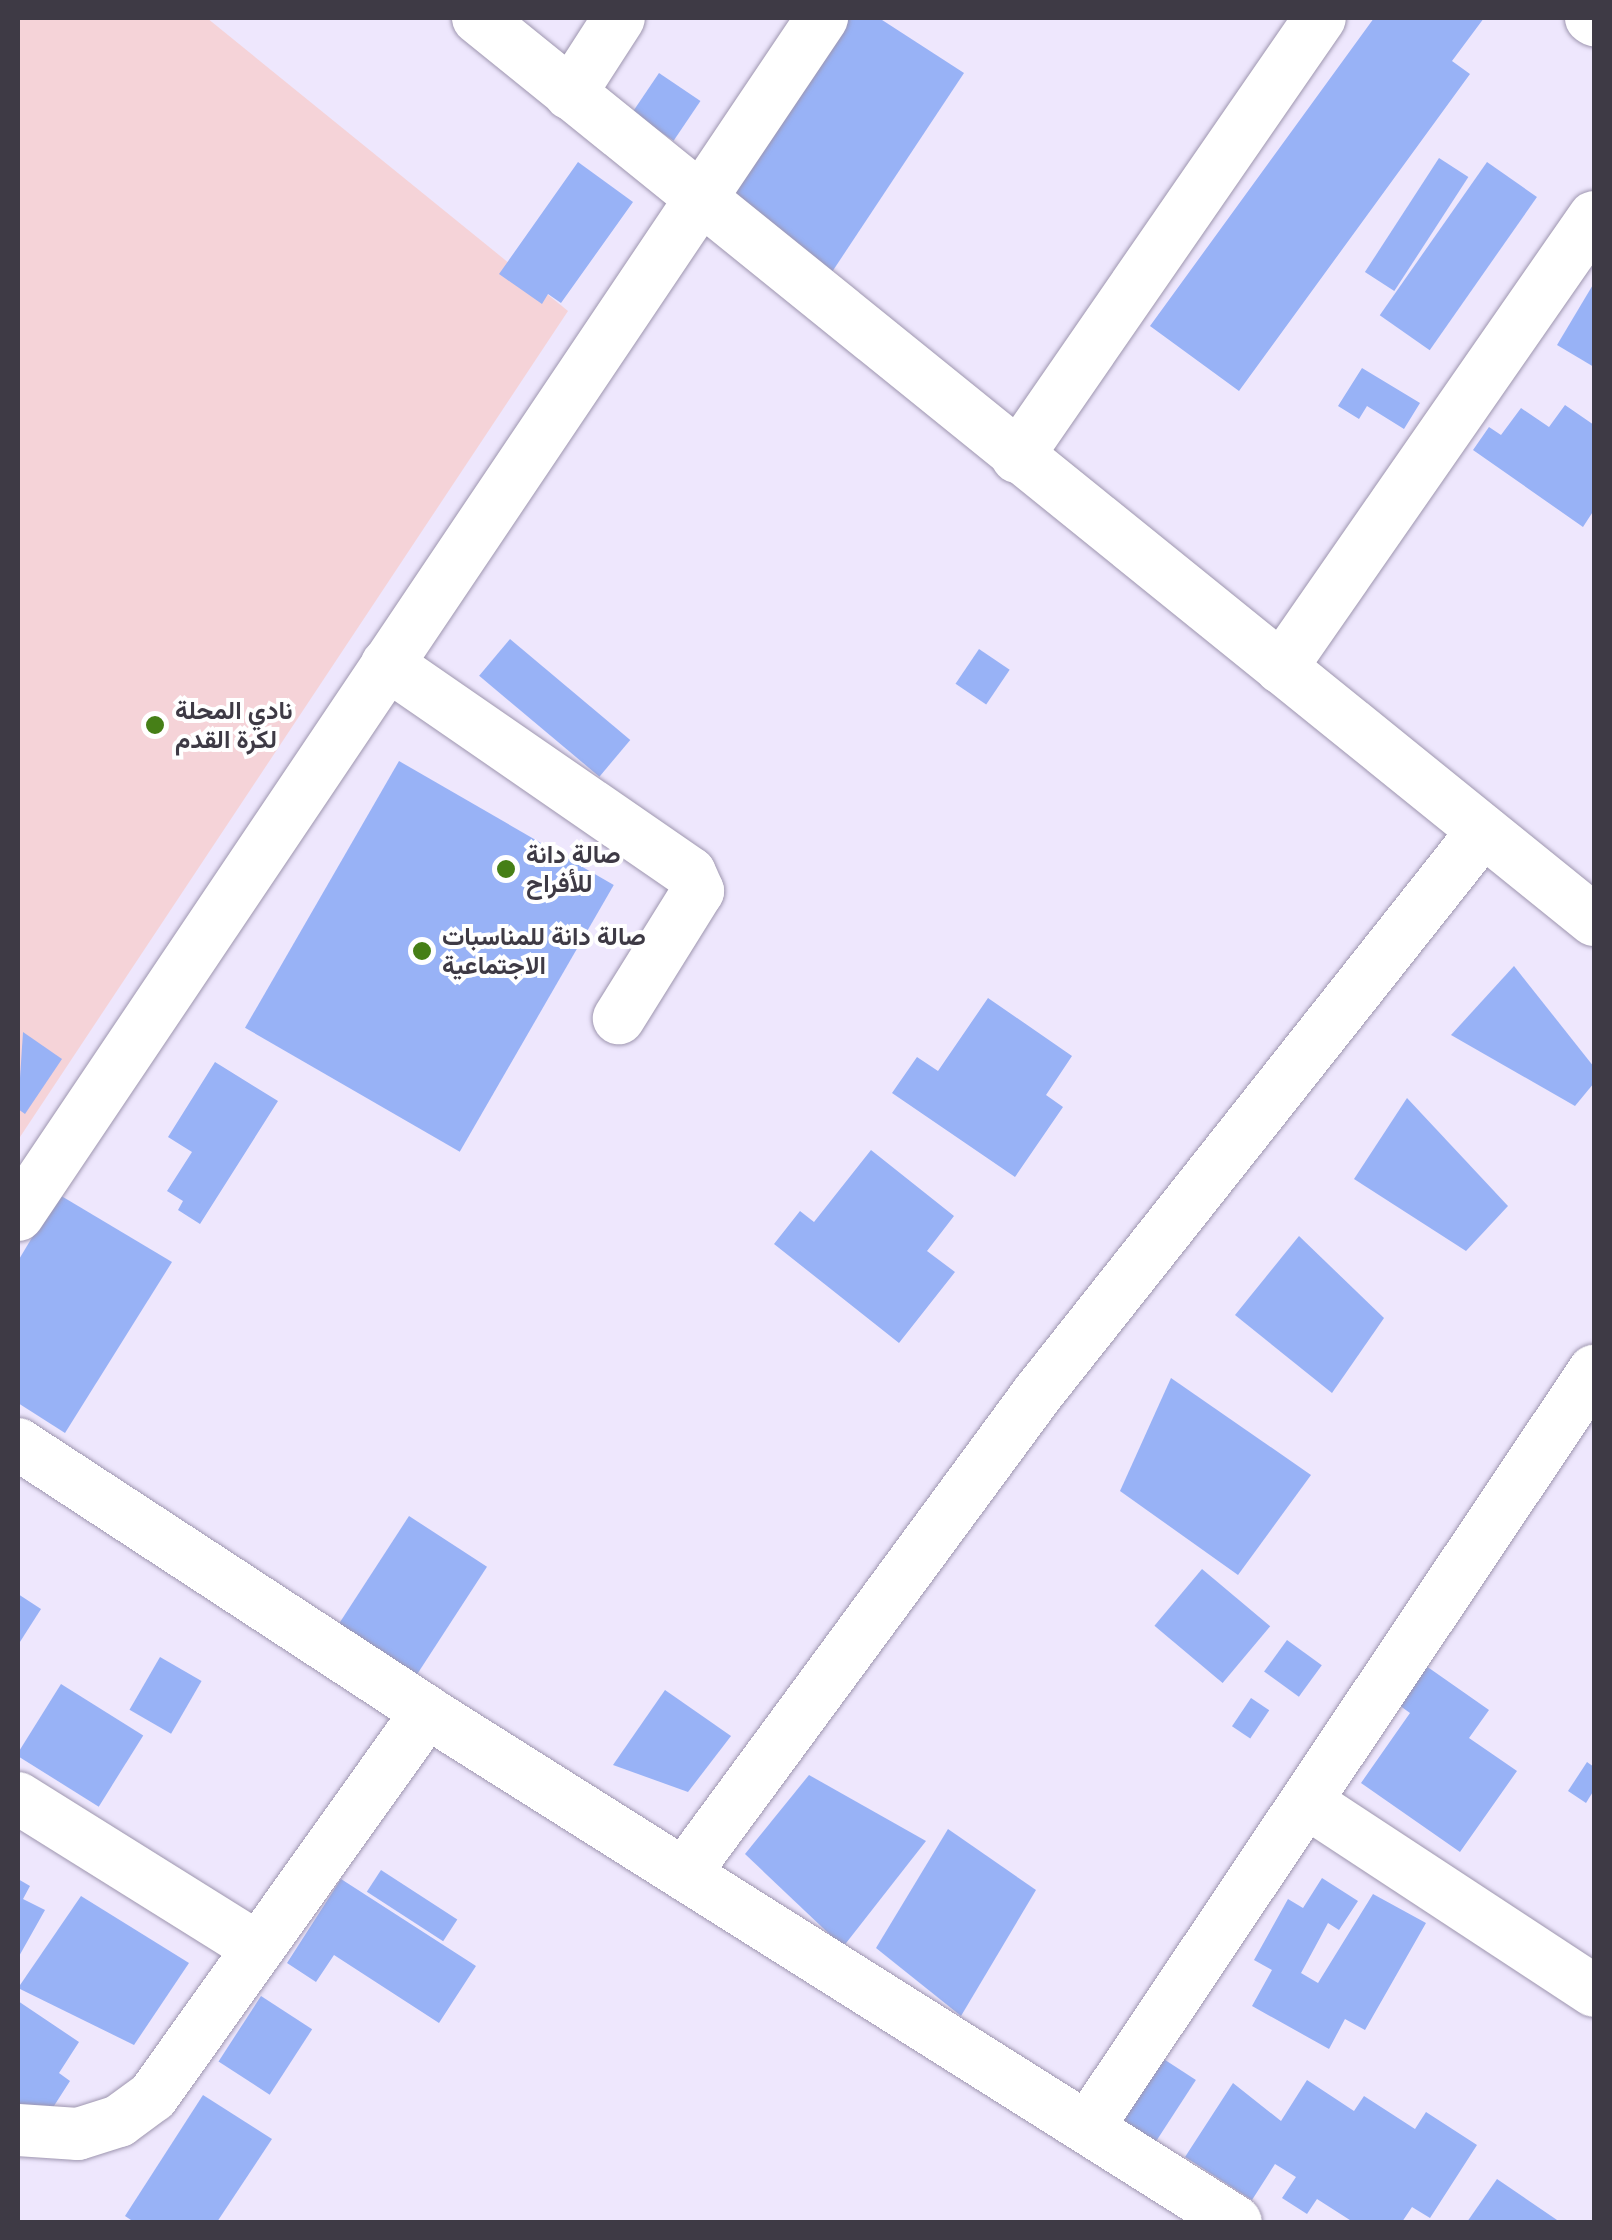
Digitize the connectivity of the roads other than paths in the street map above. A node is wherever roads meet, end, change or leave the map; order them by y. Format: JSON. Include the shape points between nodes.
{"nodes":[{"id":1,"x":478,"y":18,"type":"edge"},
{"id":2,"x":822,"y":18,"type":"edge"},
{"id":3,"x":1320,"y":18,"type":"edge"},
{"id":4,"x":602,"y":24,"type":"edge"},
{"id":5,"x":570,"y":94,"type":"junction"},
{"id":6,"x":698,"y":201,"type":"junction"},
{"id":7,"x":1594,"y":217,"type":"edge"},
{"id":8,"x":1017,"y":457,"type":"junction"},
{"id":9,"x":388,"y":664,"type":"junction"},
{"id":10,"x":1281,"y":668,"type":"junction"},
{"id":11,"x":1483,"y":831,"type":"junction"},
{"id":12,"x":1594,"y":920,"type":"edge"},
{"id":13,"x":619,"y":1018,"type":"dead end"},
{"id":14,"x":18,"y":1215,"type":"edge"},
{"id":15,"x":1594,"y":1371,"type":"edge"},
{"id":16,"x":18,"y":1444,"type":"edge"},
{"id":17,"x":427,"y":1712,"type":"junction"},
{"id":18,"x":18,"y":1798,"type":"edge"},
{"id":19,"x":1308,"y":1803,"type":"junction"},
{"id":20,"x":684,"y":1874,"type":"junction"},
{"id":21,"x":258,"y":1948,"type":"junction"},
{"id":22,"x":1594,"y":1991,"type":"edge"},
{"id":23,"x":1088,"y":2127,"type":"junction"},
{"id":24,"x":18,"y":2130,"type":"edge"},
{"id":25,"x":1236,"y":2222,"type":"edge"}],
"edges":[{"from":1,"to":5,"type":"street"},
{"from":2,"to":6,"type":"street"},
{"from":3,"to":8,"type":"street"},
{"from":4,"to":5,"type":"street"},
{"from":5,"to":6,"type":"street"},
{"from":6,"to":8,"type":"street"},
{"from":6,"to":9,"type":"street"},
{"from":7,"to":10,"type":"street"},
{"from":8,"to":10,"type":"street"},
{"from":9,"to":13,"type":"street","via":[[690,873],[698,891]]},
{"from":9,"to":14,"type":"street"},
{"from":10,"to":11,"type":"street"},
{"from":11,"to":12,"type":"street"},
{"from":11,"to":20,"type":"street","via":[[1038,1394]]},
{"from":15,"to":19,"type":"street"},
{"from":16,"to":17,"type":"street"},
{"from":17,"to":20,"type":"street"},
{"from":17,"to":21,"type":"street"},
{"from":18,"to":21,"type":"street"},
{"from":19,"to":22,"type":"street"},
{"from":19,"to":23,"type":"street"},
{"from":20,"to":23,"type":"street"},
{"from":21,"to":24,"type":"street","via":[[153,2096],[120,2121],[78,2134]]},
{"from":23,"to":25,"type":"street"}]}
